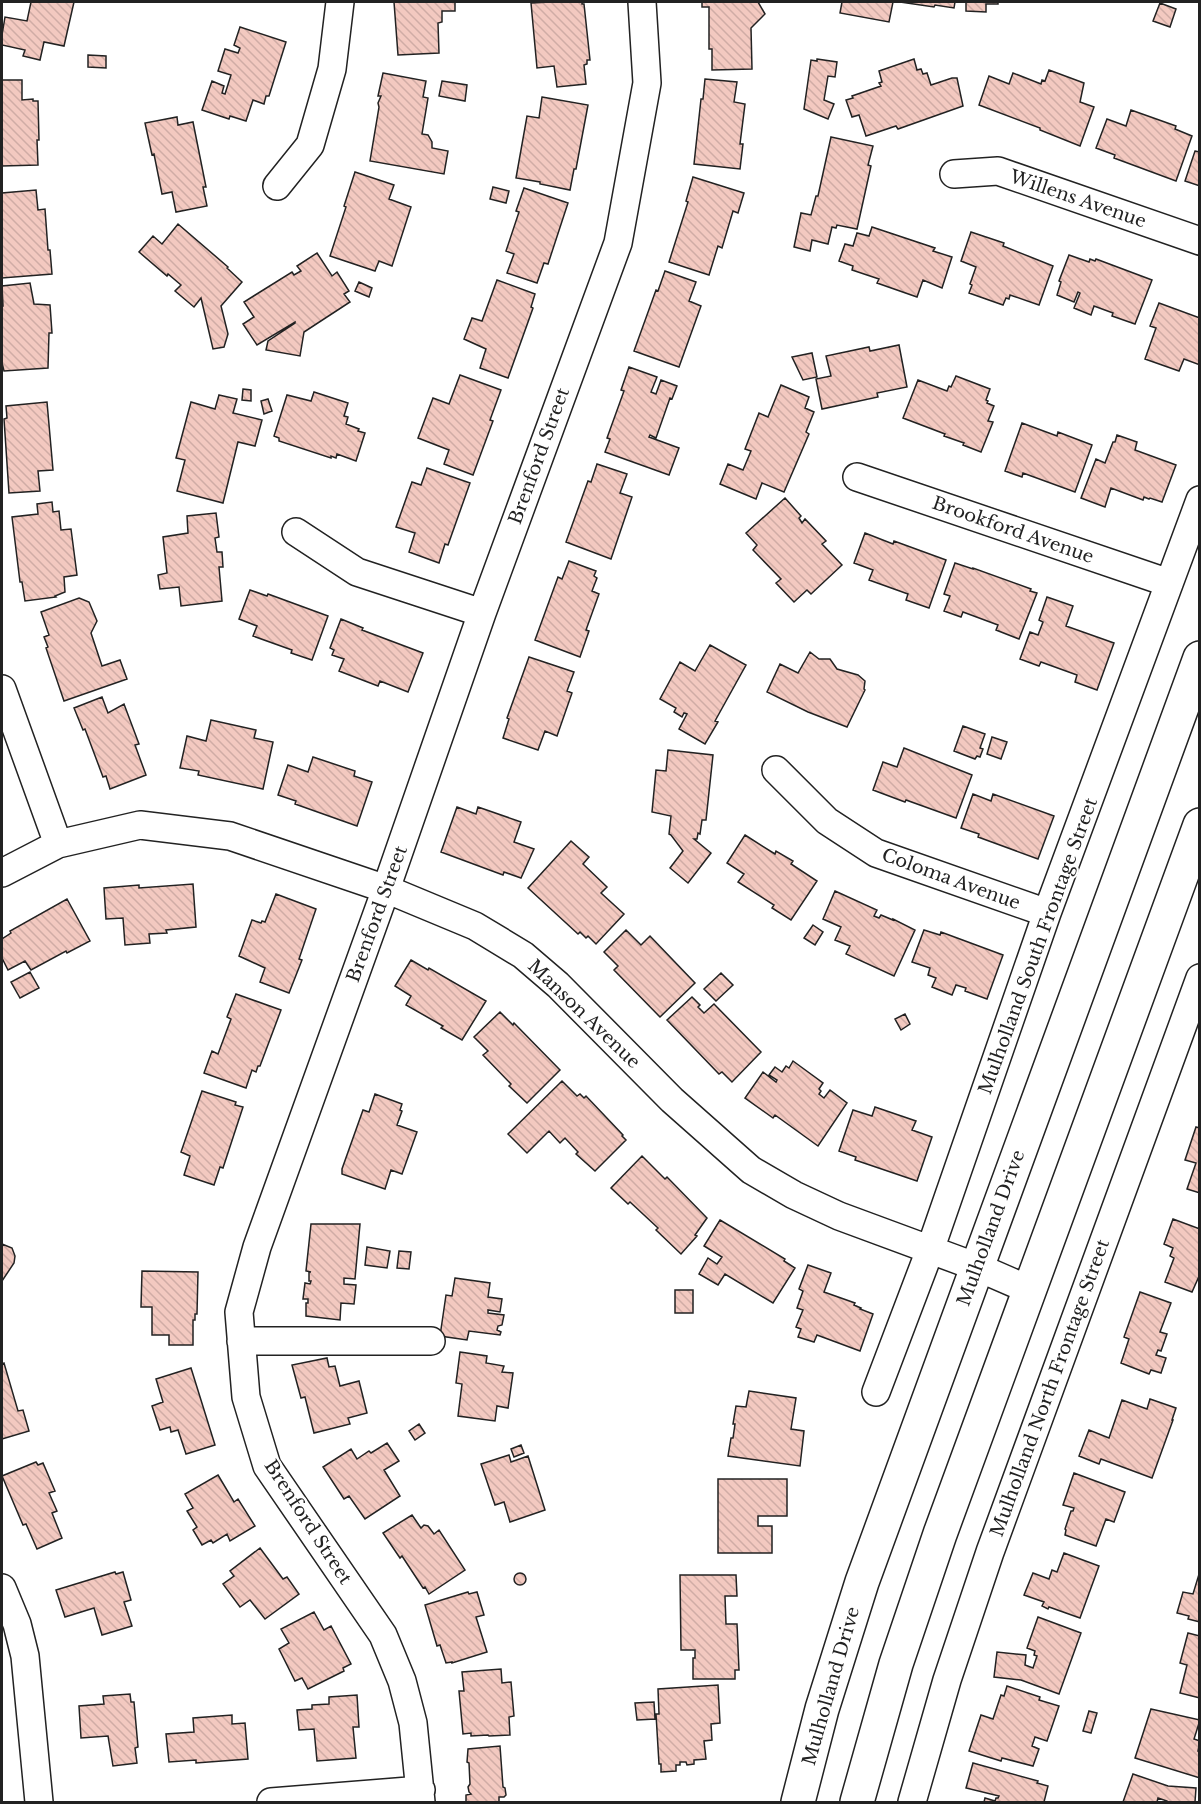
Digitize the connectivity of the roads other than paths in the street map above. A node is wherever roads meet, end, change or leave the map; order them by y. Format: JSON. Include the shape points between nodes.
{"nodes":[{"id":1,"x":340,"y":2,"type":"edge"},
{"id":2,"x":642,"y":2,"type":"edge"},
{"id":3,"x":954,"y":174,"type":"dead end"},
{"id":4,"x":277,"y":186,"type":"dead end"},
{"id":5,"x":1200,"y":241,"type":"edge"},
{"id":6,"x":857,"y":477,"type":"dead end"},
{"id":7,"x":1200,"y":500,"type":"edge"},
{"id":8,"x":296,"y":532,"type":"dead end"},
{"id":9,"x":1169,"y":583,"type":"junction"},
{"id":10,"x":482,"y":613,"type":"junction"},
{"id":11,"x":1200,"y":657,"type":"edge"},
{"id":12,"x":2,"y":689,"type":"edge"},
{"id":13,"x":776,"y":770,"type":"dead end"},
{"id":14,"x":1200,"y":825,"type":"edge"},
{"id":15,"x":58,"y":844,"type":"junction"},
{"id":16,"x":2,"y":873,"type":"edge"},
{"id":17,"x":386,"y":889,"type":"junction"},
{"id":18,"x":1047,"y":913,"type":"junction"},
{"id":19,"x":1200,"y":978,"type":"edge"},
{"id":20,"x":930,"y":1250,"type":"junction"},
{"id":21,"x":977,"y":1267,"type":"junction"},
{"id":22,"x":1030,"y":1290,"type":"junction"},
{"id":23,"x":241,"y":1341,"type":"junction"},
{"id":24,"x":431,"y":1341,"type":"dead end"},
{"id":25,"x":876,"y":1392,"type":"dead end"},
{"id":26,"x":2,"y":1588,"type":"edge"},
{"id":27,"x":421,"y":1796,"type":"edge"},
{"id":28,"x":39,"y":1803,"type":"edge"},
{"id":29,"x":271,"y":1803,"type":"edge"},
{"id":30,"x":798,"y":1803,"type":"edge"},
{"id":31,"x":857,"y":1803,"type":"edge"},
{"id":32,"x":912,"y":1803,"type":"edge"}],
"edges":[{"from":1,"to":4,"type":"street","via":[[332,69],[310,145]]},
{"from":2,"to":10,"type":"street","name":"Brenford Street","via":[[647,82],[618,243]]},
{"from":3,"to":5,"type":"street","name":"Willens Avenue","via":[[998,171]]},
{"from":6,"to":9,"type":"street","name":"Brookford Avenue"},
{"from":7,"to":9,"type":"street","name":"Mulholland South Frontage Street"},
{"from":8,"to":10,"type":"street","via":[[357,572]]},
{"from":9,"to":18,"type":"street","name":"Mulholland South Frontage Street"},
{"from":10,"to":17,"type":"street","name":"Brenford Street"},
{"from":11,"to":21,"type":"main road","name":"Mulholland Drive"},
{"from":12,"to":15,"type":"street"},
{"from":13,"to":18,"type":"street","name":"Coloma Avenue","via":[[827,821],[876,853]]},
{"from":14,"to":22,"type":"main road"},
{"from":15,"to":16,"type":"street","name":"Manson Avenue"},
{"from":15,"to":17,"type":"street","name":"Manson Avenue","via":[[140,825],[230,836]]},
{"from":17,"to":20,"type":"street","name":"Manson Avenue","via":[[475,926],[523,955],[672,1100],[751,1170],[830,1212]]},
{"from":17,"to":23,"type":"street","name":"Brenford Street","via":[[256,1247],[239,1312]]},
{"from":18,"to":20,"type":"street","name":"Mulholland South Frontage Street"},
{"from":19,"to":32,"type":"street","name":"Mulholland North Frontage Street","via":[[990,1552],[947,1680]]},
{"from":20,"to":21,"type":"street","name":"Manson Avenue"},
{"from":20,"to":25,"type":"street","name":"Mulholland South Frontage Street"},
{"from":21,"to":22,"type":"street","name":"Manson Avenue"},
{"from":21,"to":30,"type":"main road","name":"Mulholland Drive","via":[[862,1582],[822,1709]]},
{"from":22,"to":31,"type":"main road","via":[[916,1603]]},
{"from":23,"to":24,"type":"street"},
{"from":23,"to":27,"type":"street","name":"Brenford Street","via":[[246,1396],[267,1466],[383,1635],[402,1681],[413,1723]]},
{"from":26,"to":28,"type":"street","via":[[26,1656]]},
{"from":27,"to":29,"type":"street"}]}
